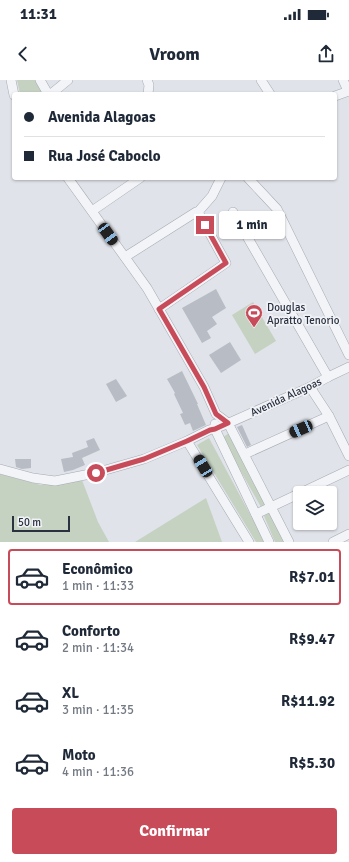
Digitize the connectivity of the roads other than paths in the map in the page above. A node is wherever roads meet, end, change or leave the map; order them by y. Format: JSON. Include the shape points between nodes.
{"nodes":[{"id":1,"x":12,"y":80,"type":"edge"},
{"id":2,"x":40,"y":80,"type":"edge"},
{"id":3,"x":68,"y":80,"type":"edge"},
{"id":4,"x":148,"y":80,"type":"edge"},
{"id":5,"x":343,"y":80,"type":"edge"},
{"id":6,"x":349,"y":91,"type":"edge"},
{"id":7,"x":14,"y":92,"type":"edge"},
{"id":8,"x":47,"y":92,"type":"edge"},
{"id":9,"x":53,"y":92,"type":"edge"},
{"id":10,"x":148,"y":92,"type":"edge"},
{"id":11,"x":337,"y":95,"type":"edge"},
{"id":12,"x":69,"y":180,"type":"edge"},
{"id":13,"x":137,"y":180,"type":"edge"},
{"id":14,"x":220,"y":180,"type":"edge"},
{"id":15,"x":250,"y":180,"type":"edge"},
{"id":16,"x":92,"y":211,"type":"junction"},
{"id":17,"x":197,"y":212,"type":"junction"},
{"id":18,"x":233,"y":212,"type":"dead end"},
{"id":19,"x":125,"y":257,"type":"junction"},
{"id":20,"x":159,"y":309,"type":"junction"},
{"id":21,"x":349,"y":356,"type":"edge"},
{"id":22,"x":349,"y":367,"type":"edge"},
{"id":23,"x":328,"y":377,"type":"junction"},
{"id":24,"x":310,"y":387,"type":"junction"},
{"id":25,"x":216,"y":414,"type":"junction"},
{"id":26,"x":329,"y":416,"type":"junction"},
{"id":27,"x":219,"y":427,"type":"junction"},
{"id":28,"x":187,"y":441,"type":"junction"},
{"id":29,"x":245,"y":454,"type":"junction"},
{"id":30,"x":349,"y":456,"type":"edge"},
{"id":31,"x":0,"y":469,"type":"edge"},
{"id":32,"x":348,"y":474,"type":"edge"},
{"id":33,"x":271,"y":506,"type":"junction"},
{"id":34,"x":256,"y":514,"type":"junction"},
{"id":35,"x":349,"y":534,"type":"edge"},
{"id":36,"x":249,"y":542,"type":"edge"},
{"id":37,"x":269,"y":542,"type":"edge"},
{"id":38,"x":289,"y":542,"type":"edge"},
{"id":39,"x":333,"y":542,"type":"edge"}],
"edges":[{"from":1,"to":7,"type":"street"},
{"from":2,"to":8,"type":"street"},
{"from":3,"to":9,"type":"street"},
{"from":4,"to":10,"type":"street"},
{"from":5,"to":6,"type":"street"},
{"from":6,"to":11,"type":"street"},
{"from":12,"to":16,"type":"street"},
{"from":13,"to":16,"type":"street"},
{"from":14,"to":17,"type":"street","via":[[212,196]]},
{"from":15,"to":21,"type":"street","via":[[277,209]]},
{"from":16,"to":19,"type":"street"},
{"from":17,"to":19,"type":"street"},
{"from":17,"to":20,"type":"street","via":[[226,263]]},
{"from":18,"to":23,"type":"street"},
{"from":19,"to":20,"type":"street"},
{"from":20,"to":25,"type":"street","via":[[204,387]]},
{"from":22,"to":23,"type":"street","name":"Avenida Alagoas"},
{"from":23,"to":24,"type":"street","name":"Avenida Alagoas"},
{"from":24,"to":26,"type":"street"},
{"from":24,"to":27,"type":"street","name":"Avenida Alagoas"},
{"from":25,"to":27,"type":"street"},
{"from":25,"to":27,"type":"street"},
{"from":26,"to":29,"type":"street"},
{"from":26,"to":30,"type":"street"},
{"from":27,"to":28,"type":"street","name":"Avenida Alagoas"},
{"from":27,"to":29,"type":"street"},
{"from":27,"to":34,"type":"street"},
{"from":28,"to":31,"type":"street","name":"Avenida Alagoas","via":[[144,459],[96,473],[55,481]]},
{"from":28,"to":36,"type":"street"},
{"from":29,"to":33,"type":"street"},
{"from":32,"to":33,"type":"street"},
{"from":33,"to":34,"type":"street"},
{"from":33,"to":38,"type":"street"},
{"from":34,"to":37,"type":"street"},
{"from":35,"to":39,"type":"street"}]}
